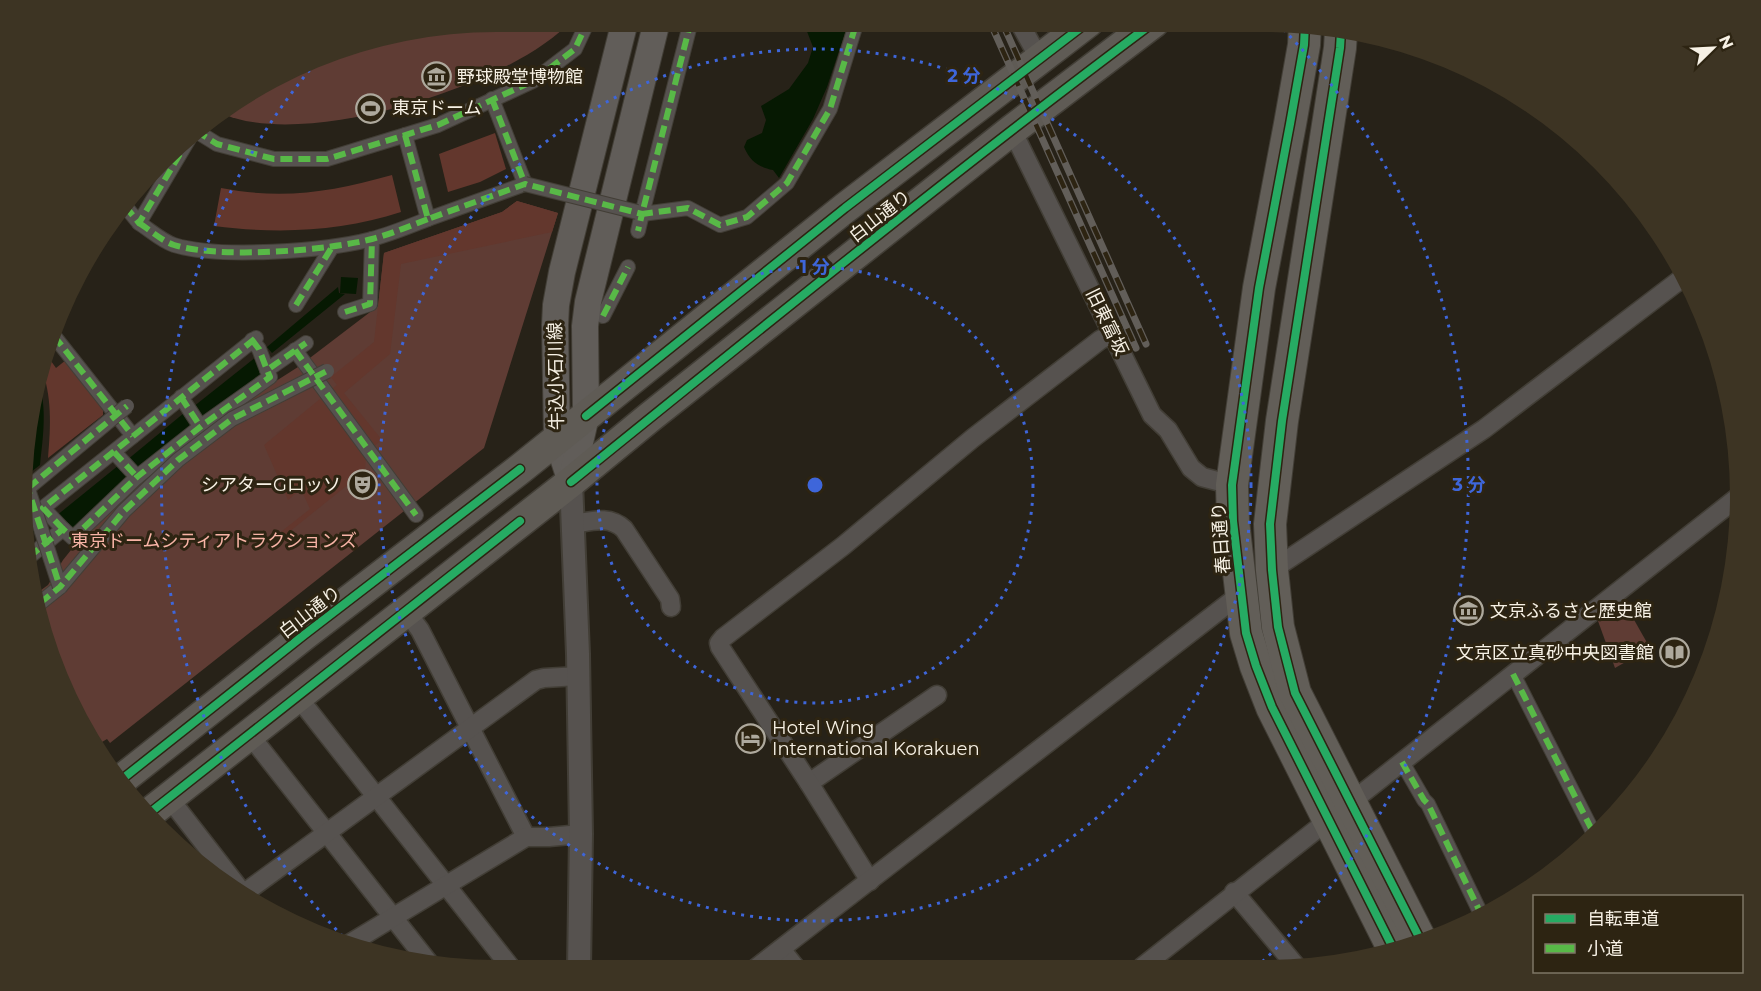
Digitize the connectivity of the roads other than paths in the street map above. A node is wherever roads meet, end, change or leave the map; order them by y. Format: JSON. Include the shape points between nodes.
{"nodes":[{"id":1,"x":583,"y":32,"type":"edge"},
{"id":2,"x":622,"y":32,"type":"edge"},
{"id":3,"x":654,"y":32,"type":"edge"},
{"id":4,"x":688,"y":32,"type":"edge"},
{"id":5,"x":854,"y":32,"type":"edge"},
{"id":6,"x":1025,"y":32,"type":"edge"},
{"id":7,"x":1074,"y":32,"type":"edge"},
{"id":8,"x":1141,"y":32,"type":"edge"},
{"id":9,"x":1305,"y":33,"type":"edge"},
{"id":10,"x":1341,"y":37,"type":"edge"},
{"id":11,"x":1039,"y":58,"type":"junction"},
{"id":12,"x":492,"y":99,"type":"junction"},
{"id":13,"x":1012,"y":130,"type":"junction"},
{"id":14,"x":203,"y":135,"type":"edge"},
{"id":15,"x":405,"y":135,"type":"junction"},
{"id":16,"x":178,"y":158,"type":"edge"},
{"id":17,"x":525,"y":184,"type":"junction"},
{"id":18,"x":129,"y":211,"type":"edge"},
{"id":19,"x":639,"y":213,"type":"junction"},
{"id":20,"x":428,"y":219,"type":"junction"},
{"id":21,"x":139,"y":223,"type":"junction"},
{"id":22,"x":638,"y":231,"type":"dead end"},
{"id":23,"x":372,"y":239,"type":"junction"},
{"id":24,"x":332,"y":247,"type":"junction"},
{"id":25,"x":628,"y":267,"type":"dead end"},
{"id":26,"x":1677,"y":282,"type":"edge"},
{"id":27,"x":296,"y":305,"type":"dead end"},
{"id":28,"x":345,"y":312,"type":"dead end"},
{"id":29,"x":603,"y":316,"type":"dead end"},
{"id":30,"x":1113,"y":333,"type":"junction"},
{"id":31,"x":58,"y":341,"type":"edge"},
{"id":32,"x":267,"y":370,"type":"junction"},
{"id":33,"x":327,"y":371,"type":"dead end"},
{"id":34,"x":182,"y":397,"type":"junction"},
{"id":35,"x":127,"y":405,"type":"dead end"},
{"id":36,"x":586,"y":416,"type":"junction"},
{"id":37,"x":201,"y":426,"type":"junction"},
{"id":38,"x":133,"y":436,"type":"junction"},
{"id":39,"x":557,"y":439,"type":"junction"},
{"id":40,"x":114,"y":452,"type":"junction"},
{"id":41,"x":137,"y":477,"type":"junction"},
{"id":42,"x":32,"y":482,"type":"edge"},
{"id":43,"x":572,"y":482,"type":"junction"},
{"id":44,"x":1232,"y":485,"type":"junction"},
{"id":45,"x":32,"y":501,"type":"edge"},
{"id":46,"x":1730,"y":503,"type":"edge"},
{"id":47,"x":416,"y":515,"type":"dead end"},
{"id":48,"x":573,"y":524,"type":"junction"},
{"id":49,"x":63,"y":529,"type":"junction"},
{"id":50,"x":35,"y":552,"type":"edge"},
{"id":51,"x":1272,"y":570,"type":"junction"},
{"id":52,"x":60,"y":587,"type":"junction"},
{"id":53,"x":1240,"y":593,"type":"junction"},
{"id":54,"x":43,"y":600,"type":"edge"},
{"id":55,"x":671,"y":607,"type":"dead end"},
{"id":56,"x":406,"y":611,"type":"junction"},
{"id":57,"x":1513,"y":674,"type":"junction"},
{"id":58,"x":579,"y":676,"type":"junction"},
{"id":59,"x":937,"y":694,"type":"dead end"},
{"id":60,"x":297,"y":696,"type":"junction"},
{"id":61,"x":470,"y":727,"type":"junction"},
{"id":62,"x":249,"y":734,"type":"junction"},
{"id":63,"x":1402,"y":762,"type":"junction"},
{"id":64,"x":126,"y":776,"type":"edge"},
{"id":65,"x":809,"y":783,"type":"junction"},
{"id":66,"x":376,"y":796,"type":"junction"},
{"id":67,"x":158,"y":806,"type":"edge"},
{"id":68,"x":1340,"y":810,"type":"junction"},
{"id":69,"x":1590,"y":828,"type":"edge"},
{"id":70,"x":326,"y":832,"type":"junction"},
{"id":71,"x":581,"y":834,"type":"junction"},
{"id":72,"x":526,"y":837,"type":"junction"},
{"id":73,"x":218,"y":867,"type":"edge"},
{"id":74,"x":870,"y":881,"type":"junction"},
{"id":75,"x":445,"y":885,"type":"junction"},
{"id":76,"x":251,"y":889,"type":"edge"},
{"id":77,"x":1234,"y":892,"type":"junction"},
{"id":78,"x":1478,"y":908,"type":"edge"},
{"id":79,"x":392,"y":917,"type":"junction"},
{"id":80,"x":1417,"y":934,"type":"edge"},
{"id":81,"x":358,"y":939,"type":"edge"},
{"id":82,"x":1391,"y":942,"type":"edge"},
{"id":83,"x":781,"y":949,"type":"junction"},
{"id":84,"x":422,"y":954,"type":"edge"},
{"id":85,"x":1290,"y":959,"type":"edge"},
{"id":86,"x":503,"y":960,"type":"edge"},
{"id":87,"x":579,"y":960,"type":"edge"},
{"id":88,"x":767,"y":960,"type":"edge"},
{"id":89,"x":790,"y":960,"type":"edge"},
{"id":90,"x":1151,"y":960,"type":"edge"}],
"edges":[{"from":1,"to":12,"type":"street","via":[[575,49],[533,81]]},
{"from":2,"to":39,"type":"main road","name":"牛込小石川線","via":[[558,289]]},
{"from":3,"to":36,"type":"main road","name":"牛込小石川線","via":[[588,302]]},
{"from":4,"to":19,"type":"street"},
{"from":5,"to":19,"type":"street","via":[[830,109],[787,183],[747,217],[720,225],[688,208]]},
{"from":6,"to":11,"type":"street"},
{"from":7,"to":11,"type":"main road","name":"白山通り"},
{"from":8,"to":13,"type":"main road","name":"白山通り"},
{"from":9,"to":44,"type":"highway","name":"春日通り","via":[[1259,288]]},
{"from":10,"to":51,"type":"highway","name":"春日通り","via":[[1279,442],[1270,524]]},
{"from":11,"to":36,"type":"main road","name":"白山通り","via":[[754,279]]},
{"from":12,"to":15,"type":"street","via":[[438,125]]},
{"from":12,"to":17,"type":"street"},
{"from":13,"to":30,"type":"street","name":"旧東富坂"},
{"from":13,"to":43,"type":"main road","name":"白山通り"},
{"from":14,"to":15,"type":"street","via":[[217,144],[274,159],[327,159]]},
{"from":15,"to":20,"type":"street"},
{"from":16,"to":21,"type":"street"},
{"from":17,"to":19,"type":"street","bridge":true},
{"from":17,"to":20,"type":"street"},
{"from":18,"to":21,"type":"street"},
{"from":19,"to":22,"type":"street"},
{"from":20,"to":23,"type":"street"},
{"from":21,"to":24,"type":"street","via":[[173,244],[214,251]]},
{"from":23,"to":24,"type":"street"},
{"from":23,"to":28,"type":"street","via":[[370,304]]},
{"from":24,"to":27,"type":"street"},
{"from":25,"to":29,"type":"street"},
{"from":26,"to":51,"type":"street","via":[[1484,429]]},
{"from":30,"to":44,"type":"street","name":"旧東富坂","via":[[1152,415],[1168,430],[1191,468],[1202,477]]},
{"from":30,"to":65,"type":"street","via":[[973,438],[843,546],[723,638],[720,647]]},
{"from":31,"to":38,"type":"street"},
{"from":32,"to":34,"type":"street","via":[[254,339]]},
{"from":32,"to":37,"type":"street","via":[[270,378]]},
{"from":32,"to":47,"type":"street","via":[[301,346]]},
{"from":33,"to":52,"type":"street","bridge":true,"via":[[232,419],[178,460],[124,511]]},
{"from":34,"to":37,"type":"street"},
{"from":34,"to":38,"type":"street"},
{"from":35,"to":42,"type":"street","bridge":true},
{"from":36,"to":39,"type":"main road","name":"白山通り"},
{"from":36,"to":43,"type":"main road","name":"牛込小石川線"},
{"from":37,"to":41,"type":"street"},
{"from":38,"to":40,"type":"street"},
{"from":39,"to":43,"type":"main road","name":"牛込小石川線"},
{"from":39,"to":64,"type":"main road","name":"白山通り"},
{"from":40,"to":41,"type":"street"},
{"from":40,"to":49,"type":"street","via":[[44,508]]},
{"from":41,"to":49,"type":"street","via":[[73,538]]},
{"from":43,"to":48,"type":"street"},
{"from":43,"to":56,"type":"main road","name":"白山通り"},
{"from":44,"to":53,"type":"highway","name":"春日通り"},
{"from":45,"to":52,"type":"street","bridge":true},
{"from":46,"to":57,"type":"street"},
{"from":48,"to":55,"type":"street","via":[[606,519],[618,523],[670,599]]},
{"from":48,"to":58,"type":"street"},
{"from":49,"to":50,"type":"street"},
{"from":51,"to":53,"type":"street"},
{"from":51,"to":68,"type":"highway","name":"春日通り","via":[[1278,627],[1295,693]]},
{"from":52,"to":54,"type":"street"},
{"from":53,"to":68,"type":"highway","name":"春日通り","via":[[1246,633],[1263,685]]},
{"from":53,"to":74,"type":"street"},
{"from":56,"to":60,"type":"main road","name":"白山通り"},
{"from":56,"to":61,"type":"street","via":[[420,630]]},
{"from":57,"to":63,"type":"street"},
{"from":57,"to":69,"type":"street"},
{"from":58,"to":61,"type":"street","via":[[536,680]]},
{"from":58,"to":71,"type":"street"},
{"from":59,"to":65,"type":"street"},
{"from":60,"to":62,"type":"main road","name":"白山通り"},
{"from":60,"to":66,"type":"street"},
{"from":61,"to":66,"type":"street"},
{"from":61,"to":72,"type":"street"},
{"from":62,"to":67,"type":"main road","name":"白山通り"},
{"from":62,"to":70,"type":"street"},
{"from":63,"to":68,"type":"street"},
{"from":63,"to":78,"type":"street","via":[[1428,804]]},
{"from":65,"to":74,"type":"street"},
{"from":66,"to":70,"type":"street"},
{"from":66,"to":75,"type":"street"},
{"from":67,"to":73,"type":"street"},
{"from":68,"to":77,"type":"street"},
{"from":68,"to":80,"type":"highway","name":"春日通り"},
{"from":68,"to":82,"type":"highway","name":"春日通り"},
{"from":70,"to":76,"type":"street"},
{"from":70,"to":79,"type":"street"},
{"from":71,"to":72,"type":"street"},
{"from":71,"to":87,"type":"street"},
{"from":72,"to":75,"type":"street"},
{"from":74,"to":83,"type":"street"},
{"from":75,"to":79,"type":"street"},
{"from":75,"to":86,"type":"street"},
{"from":77,"to":85,"type":"street"},
{"from":77,"to":90,"type":"street"},
{"from":79,"to":81,"type":"street"},
{"from":79,"to":84,"type":"street"},
{"from":83,"to":88,"type":"street"},
{"from":83,"to":89,"type":"street"}]}
